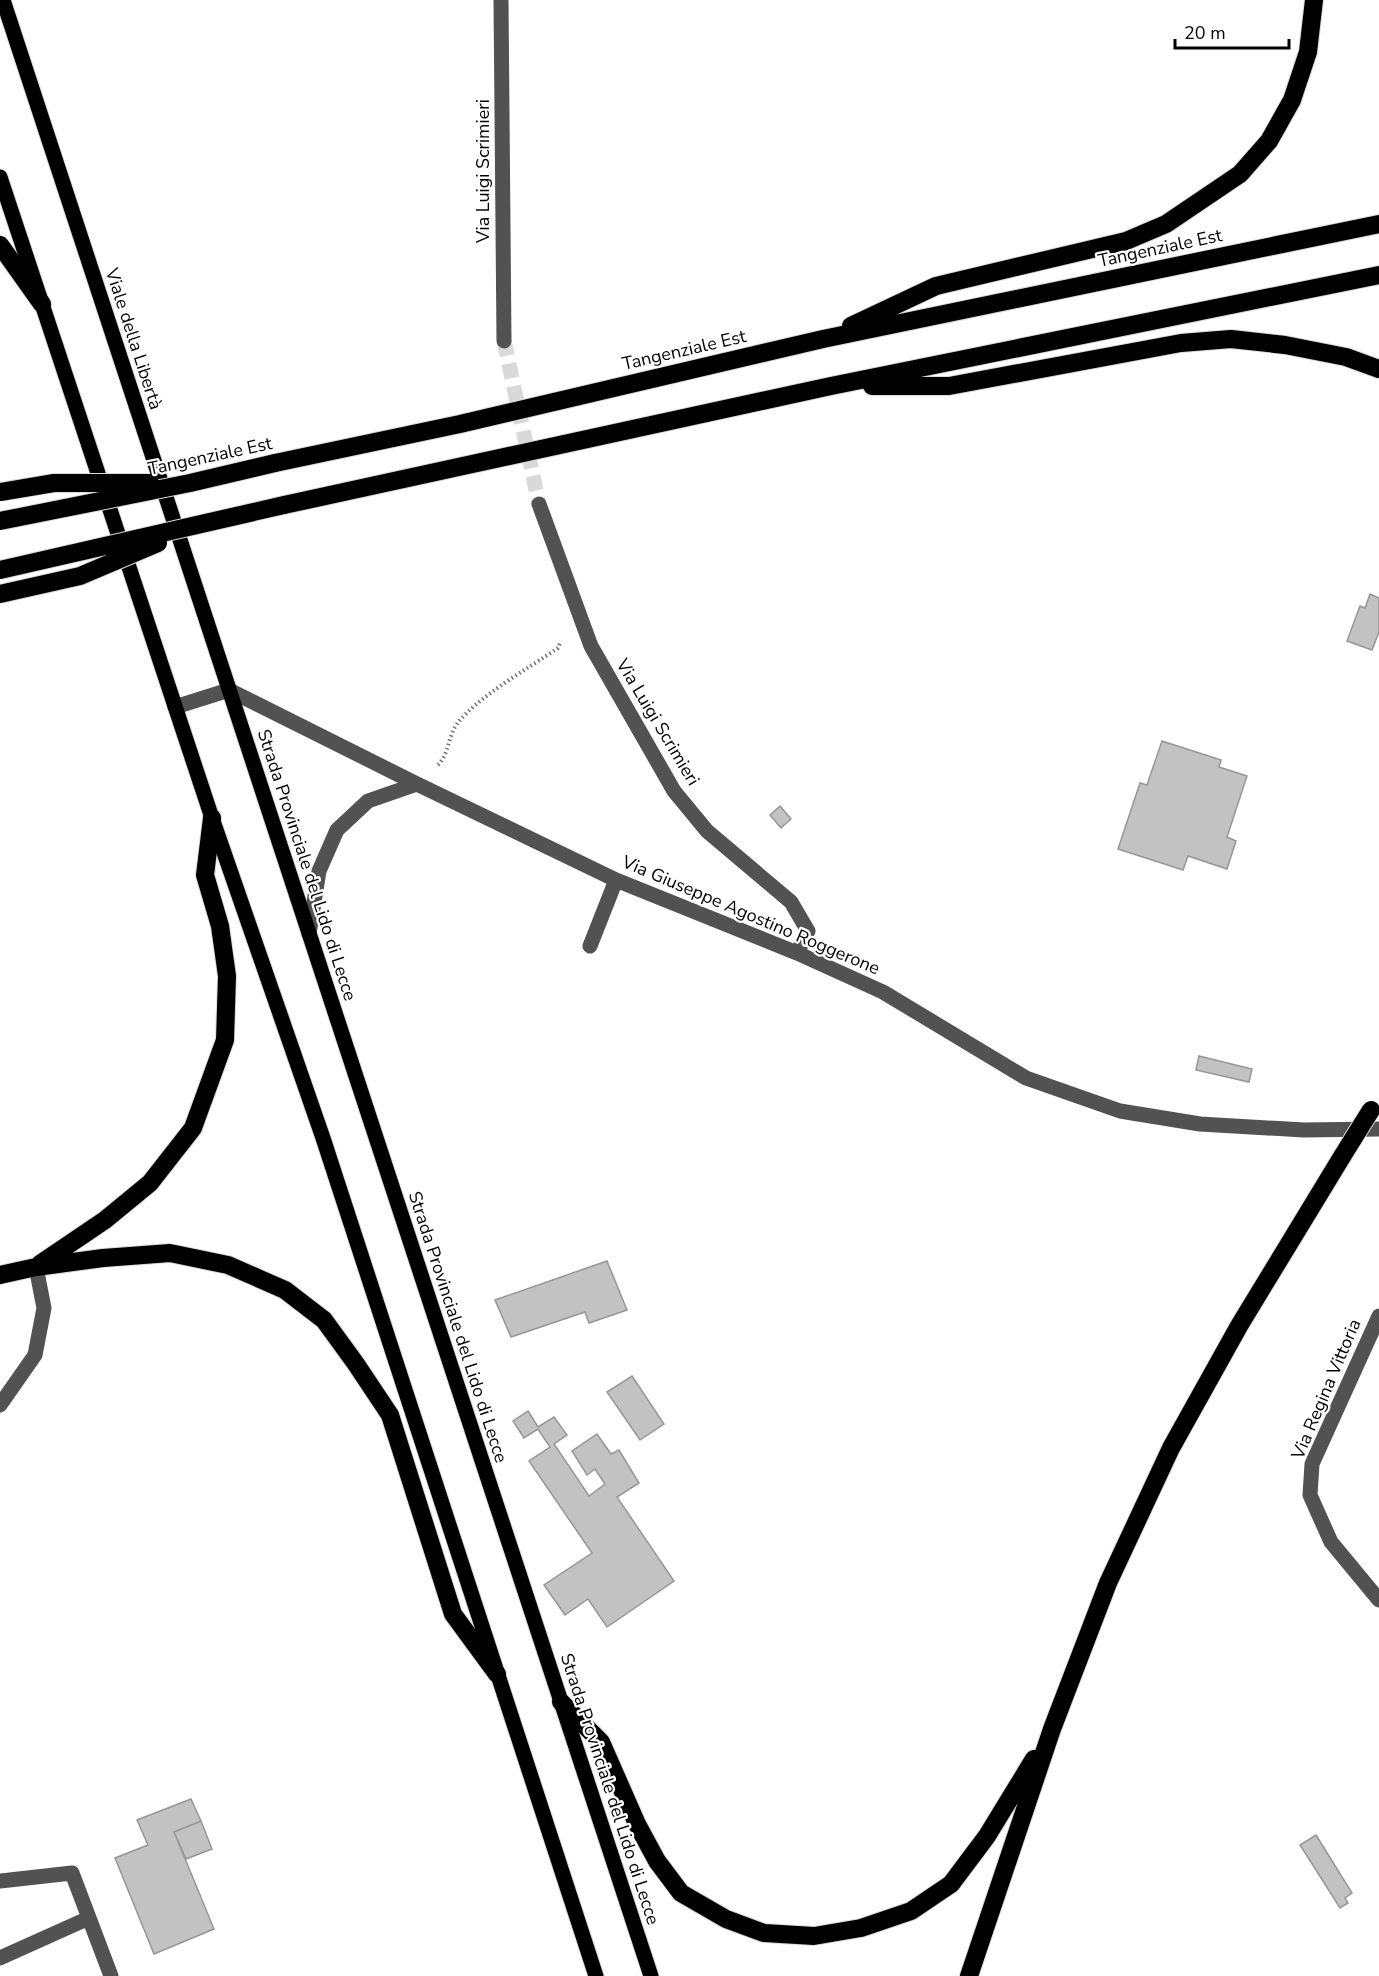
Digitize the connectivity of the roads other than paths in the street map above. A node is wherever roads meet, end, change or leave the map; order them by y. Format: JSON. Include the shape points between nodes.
{"nodes":[{"id":1,"x":3,"y":0,"type":"edge"},
{"id":2,"x":501,"y":0,"type":"edge"},
{"id":3,"x":1314,"y":0,"type":"edge"},
{"id":4,"x":0,"y":177,"type":"edge"},
{"id":5,"x":1379,"y":224,"type":"edge"},
{"id":6,"x":0,"y":245,"type":"edge"},
{"id":7,"x":1379,"y":275,"type":"edge"},
{"id":8,"x":42,"y":304,"type":"junction"},
{"id":9,"x":823,"y":339,"type":"junction"},
{"id":10,"x":504,"y":341,"type":"tunnel mouth"},
{"id":11,"x":1379,"y":369,"type":"edge"},
{"id":12,"x":831,"y":387,"type":"junction"},
{"id":13,"x":190,"y":483,"type":"junction"},
{"id":14,"x":0,"y":492,"type":"edge"},
{"id":15,"x":539,"y":504,"type":"tunnel mouth"},
{"id":16,"x":0,"y":521,"type":"edge"},
{"id":17,"x":200,"y":526,"type":"junction"},
{"id":18,"x":0,"y":570,"type":"edge"},
{"id":19,"x":0,"y":594,"type":"edge"},
{"id":20,"x":229,"y":690,"type":"junction"},
{"id":21,"x":175,"y":707,"type":"junction"},
{"id":22,"x":417,"y":784,"type":"junction"},
{"id":23,"x":212,"y":818,"type":"junction"},
{"id":24,"x":616,"y":880,"type":"junction"},
{"id":25,"x":309,"y":934,"type":"junction"},
{"id":26,"x":590,"y":946,"type":"dead end"},
{"id":27,"x":797,"y":952,"type":"junction"},
{"id":28,"x":1375,"y":1104,"type":"edge"},
{"id":29,"x":1379,"y":1130,"type":"edge"},
{"id":30,"x":36,"y":1267,"type":"junction"},
{"id":31,"x":0,"y":1275,"type":"edge"},
{"id":32,"x":1379,"y":1316,"type":"edge"},
{"id":33,"x":0,"y":1405,"type":"edge"},
{"id":34,"x":1379,"y":1600,"type":"edge"},
{"id":35,"x":497,"y":1674,"type":"junction"},
{"id":36,"x":561,"y":1702,"type":"junction"},
{"id":37,"x":1052,"y":1730,"type":"junction"},
{"id":38,"x":0,"y":1881,"type":"edge"},
{"id":39,"x":89,"y":1918,"type":"junction"},
{"id":40,"x":0,"y":1958,"type":"edge"},
{"id":41,"x":111,"y":1976,"type":"edge"},
{"id":42,"x":596,"y":1976,"type":"edge"},
{"id":43,"x":651,"y":1976,"type":"edge"},
{"id":44,"x":969,"y":1976,"type":"edge"}],
"edges":[{"from":1,"to":20,"type":"main road","name":"Viale della Libertà"},
{"from":2,"to":10,"type":"street","name":"Via Luigi Scrimieri"},
{"from":3,"to":9,"type":"highway","via":[[1308,52],[1292,100],[1269,141],[1240,174],[1201,201],[1166,224],[1126,242],[936,286]]},
{"from":4,"to":8,"type":"main road"},
{"from":5,"to":9,"type":"highway","name":"Tangenziale Est"},
{"from":6,"to":8,"type":"highway"},
{"from":7,"to":12,"type":"highway"},
{"from":8,"to":21,"type":"main road"},
{"from":9,"to":13,"type":"highway","name":"Tangenziale Est","bridge":true},
{"from":11,"to":12,"type":"highway","via":[[1346,357],[1231,339],[1180,343],[949,386]]},
{"from":12,"to":17,"type":"highway","bridge":true},
{"from":13,"to":14,"type":"highway","bridge":true,"via":[[54,483]]},
{"from":13,"to":16,"type":"highway","name":"Tangenziale Est","bridge":true},
{"from":15,"to":27,"type":"street","name":"Via Luigi Scrimieri","via":[[591,646],[674,791],[707,831],[791,902],[808,931]]},
{"from":17,"to":18,"type":"highway","bridge":true},
{"from":17,"to":19,"type":"highway","bridge":true,"via":[[80,576]]},
{"from":20,"to":21,"type":"street"},
{"from":20,"to":22,"type":"street","name":"Via Giuseppe Agostino Roggerone"},
{"from":20,"to":25,"type":"main road","name":"Strada Provinciale del Lido di Lecce"},
{"from":21,"to":23,"type":"main road"},
{"from":22,"to":24,"type":"street","name":"Via Giuseppe Agostino Roggerone"},
{"from":22,"to":25,"type":"street","via":[[368,801],[337,830],[319,872]]},
{"from":23,"to":30,"type":"highway","via":[[205,875],[220,926],[227,976],[225,1040],[193,1128],[150,1183],[105,1220]]},
{"from":23,"to":35,"type":"main road","via":[[323,1138]]},
{"from":24,"to":26,"type":"street"},
{"from":24,"to":27,"type":"street","name":"Via Giuseppe Agostino Roggerone"},
{"from":25,"to":36,"type":"main road","name":"Strada Provinciale del Lido di Lecce"},
{"from":27,"to":29,"type":"street","name":"Via Giuseppe Agostino Roggerone","via":[[883,992],[1026,1078],[1120,1111],[1200,1124]]},
{"from":28,"to":37,"type":"highway","bridge":true,"via":[[1239,1326],[1171,1448],[1108,1583]]},
{"from":30,"to":31,"type":"highway"},
{"from":30,"to":33,"type":"street","via":[[44,1308],[35,1355]]},
{"from":30,"to":35,"type":"highway","via":[[170,1253],[228,1265],[285,1290],[324,1320],[390,1414],[453,1614]]},
{"from":32,"to":34,"type":"street","name":"Via Regina Vittoria","via":[[1312,1464],[1310,1495],[1331,1542]]},
{"from":35,"to":42,"type":"main road"},
{"from":36,"to":37,"type":"highway","via":[[602,1742],[642,1834],[681,1893],[726,1919],[764,1933],[814,1936],[861,1928],[911,1911],[951,1884],[987,1836]]},
{"from":36,"to":43,"type":"main road","name":"Strada Provinciale del Lido di Lecce"},
{"from":37,"to":44,"type":"highway"},
{"from":38,"to":39,"type":"street","via":[[72,1873]]},
{"from":39,"to":40,"type":"street"},
{"from":39,"to":41,"type":"street"}]}
